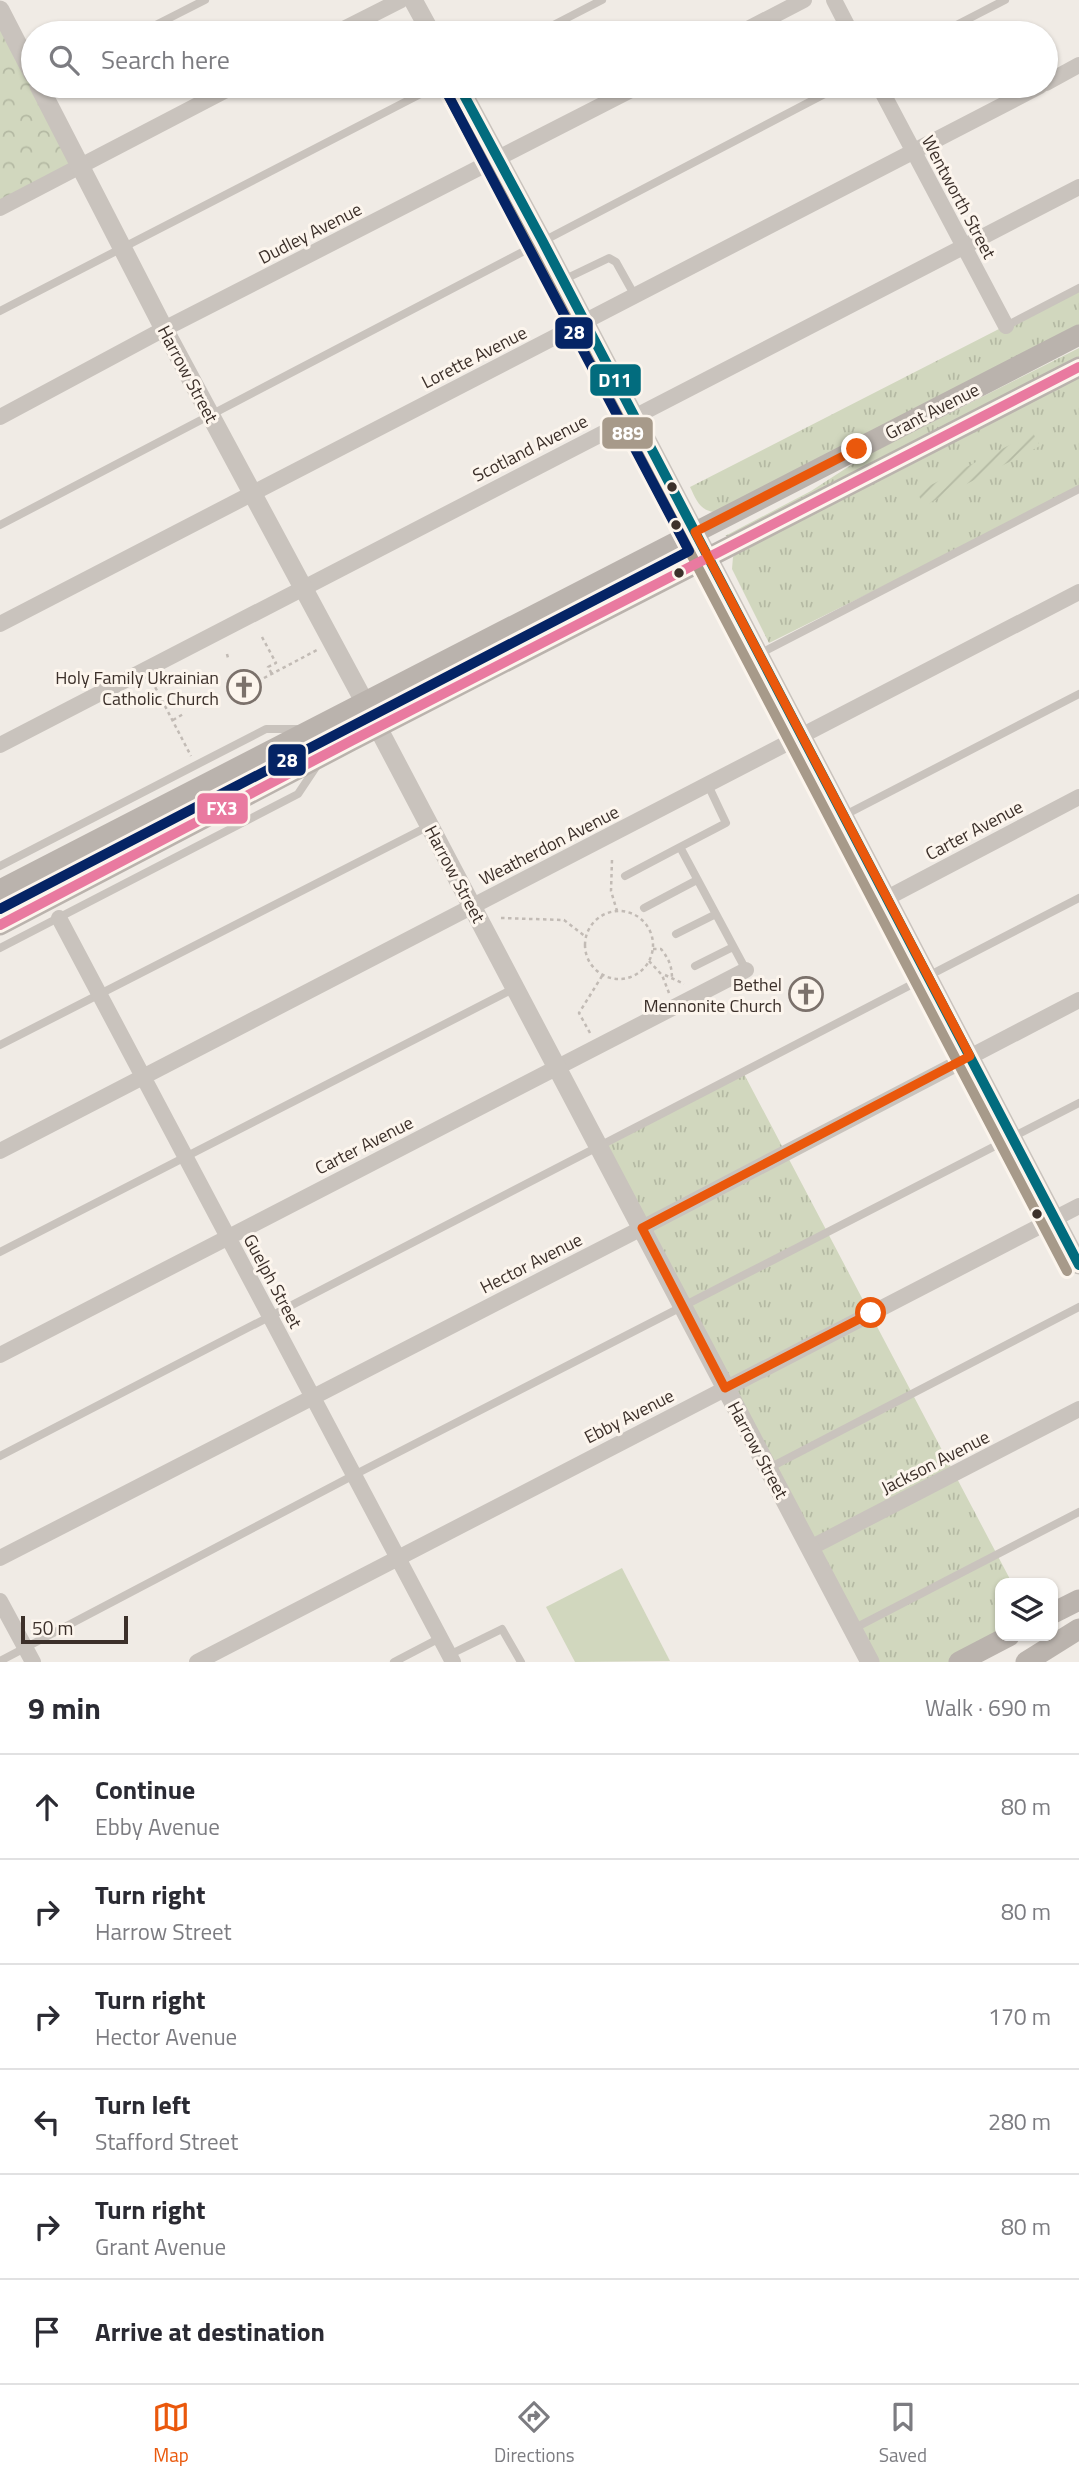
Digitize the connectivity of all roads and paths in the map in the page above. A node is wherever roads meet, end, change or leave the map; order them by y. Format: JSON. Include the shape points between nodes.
{"nodes":[{"id":1,"x":6,"y":0,"type":"edge"},
{"id":2,"x":205,"y":0,"type":"edge"},
{"id":3,"x":401,"y":0,"type":"edge"},
{"id":4,"x":413,"y":0,"type":"edge"},
{"id":5,"x":602,"y":0,"type":"edge"},
{"id":6,"x":804,"y":0,"type":"edge"},
{"id":7,"x":834,"y":0,"type":"edge"},
{"id":8,"x":1005,"y":0,"type":"edge"},
{"id":9,"x":0,"y":3,"type":"edge"},
{"id":10,"x":0,"y":10,"type":"edge"},
{"id":11,"x":164,"y":21,"type":"edge"},
{"id":12,"x":360,"y":21,"type":"edge"},
{"id":13,"x":424,"y":21,"type":"edge"},
{"id":14,"x":561,"y":21,"type":"edge"},
{"id":15,"x":763,"y":21,"type":"edge"},
{"id":16,"x":845,"y":21,"type":"edge"},
{"id":17,"x":964,"y":21,"type":"edge"},
{"id":18,"x":21,"y":51,"type":"edge"},
{"id":19,"x":1079,"y":65,"type":"edge"},
{"id":20,"x":1058,"y":76,"type":"edge"},
{"id":21,"x":46,"y":98,"type":"edge"},
{"id":22,"x":211,"y":98,"type":"edge"},
{"id":23,"x":413,"y":98,"type":"edge"},
{"id":24,"x":465,"y":98,"type":"edge"},
{"id":25,"x":616,"y":98,"type":"edge"},
{"id":26,"x":817,"y":98,"type":"edge"},
{"id":27,"x":885,"y":98,"type":"edge"},
{"id":28,"x":1017,"y":98,"type":"edge"},
{"id":29,"x":913,"y":151,"type":"junction"},
{"id":30,"x":498,"y":160,"type":"junction"},
{"id":31,"x":80,"y":165,"type":"junction"},
{"id":32,"x":1079,"y":187,"type":"edge"},
{"id":33,"x":0,"y":208,"type":"edge"},
{"id":34,"x":542,"y":240,"type":"junction"},
{"id":35,"x":964,"y":247,"type":"junction"},
{"id":36,"x":123,"y":248,"type":"junction"},
{"id":37,"x":563,"y":280,"type":"junction"},
{"id":38,"x":1079,"y":288,"type":"edge"},
{"id":39,"x":635,"y":296,"type":"junction"},
{"id":40,"x":0,"y":311,"type":"edge"},
{"id":41,"x":585,"y":321,"type":"junction"},
{"id":42,"x":1006,"y":326,"type":"joint"},
{"id":43,"x":164,"y":329,"type":"junction"},
{"id":44,"x":1079,"y":335,"type":"edge"},
{"id":45,"x":1079,"y":367,"type":"edge"},
{"id":46,"x":209,"y":414,"type":"junction"},
{"id":47,"x":635,"y":416,"type":"junction"},
{"id":48,"x":0,"y":417,"type":"edge"},
{"id":49,"x":646,"y":478,"type":"dead end"},
{"id":50,"x":1079,"y":489,"type":"edge"},
{"id":51,"x":251,"y":494,"type":"junction"},
{"id":52,"x":0,"y":524,"type":"edge"},
{"id":53,"x":670,"y":526,"type":"dead end"},
{"id":54,"x":695,"y":532,"type":"junction"},
{"id":55,"x":708,"y":557,"type":"junction"},
{"id":56,"x":302,"y":588,"type":"junction"},
{"id":57,"x":1079,"y":592,"type":"edge"},
{"id":58,"x":0,"y":624,"type":"edge"},
{"id":59,"x":262,"y":637,"type":"dead end"},
{"id":60,"x":320,"y":649,"type":"dead end"},
{"id":61,"x":759,"y":654,"type":"junction"},
{"id":62,"x":146,"y":670,"type":"junction"},
{"id":63,"x":272,"y":674,"type":"junction"},
{"id":64,"x":264,"y":678,"type":"dead end"},
{"id":65,"x":1079,"y":694,"type":"edge"},
{"id":66,"x":364,"y":702,"type":"junction"},
{"id":67,"x":185,"y":713,"type":"dead end"},
{"id":68,"x":173,"y":720,"type":"junction"},
{"id":69,"x":377,"y":728,"type":"junction"},
{"id":70,"x":311,"y":730,"type":"junction"},
{"id":71,"x":802,"y":736,"type":"junction"},
{"id":72,"x":0,"y":745,"type":"edge"},
{"id":73,"x":191,"y":755,"type":"dead end"},
{"id":74,"x":323,"y":757,"type":"junction"},
{"id":75,"x":708,"y":785,"type":"junction"},
{"id":76,"x":1079,"y":797,"type":"edge"},
{"id":77,"x":844,"y":816,"type":"junction"},
{"id":78,"x":429,"y":826,"type":"junction"},
{"id":79,"x":680,"y":847,"type":"junction"},
{"id":80,"x":612,"y":860,"type":"dead end"},
{"id":81,"x":0,"y":866,"type":"edge"},
{"id":82,"x":625,"y":876,"type":"dead end"},
{"id":83,"x":697,"y":880,"type":"junction"},
{"id":84,"x":0,"y":890,"type":"edge"},
{"id":85,"x":887,"y":898,"type":"junction"},
{"id":86,"x":1079,"y":898,"type":"edge"},
{"id":87,"x":472,"y":906,"type":"junction"},
{"id":88,"x":644,"y":908,"type":"dead end"},
{"id":89,"x":617,"y":911,"type":"junction"},
{"id":90,"x":716,"y":914,"type":"junction"},
{"id":91,"x":59,"y":918,"type":"junction"},
{"id":92,"x":501,"y":918,"type":"dead end"},
{"id":93,"x":0,"y":925,"type":"edge"},
{"id":94,"x":676,"y":934,"type":"dead end"},
{"id":95,"x":586,"y":937,"type":"junction"},
{"id":96,"x":733,"y":947,"type":"junction"},
{"id":97,"x":0,"y":948,"type":"edge"},
{"id":98,"x":653,"y":948,"type":"junction"},
{"id":99,"x":649,"y":961,"type":"junction"},
{"id":100,"x":695,"y":966,"type":"dead end"},
{"id":101,"x":746,"y":970,"type":"joint"},
{"id":102,"x":602,"y":975,"type":"junction"},
{"id":103,"x":662,"y":975,"type":"junction"},
{"id":104,"x":928,"y":976,"type":"junction"},
{"id":105,"x":672,"y":979,"type":"junction"},
{"id":106,"x":687,"y":985,"type":"dead end"},
{"id":107,"x":515,"y":988,"type":"junction"},
{"id":108,"x":100,"y":994,"type":"junction"},
{"id":109,"x":670,"y":996,"type":"dead end"},
{"id":110,"x":1079,"y":1000,"type":"edge"},
{"id":111,"x":591,"y":1036,"type":"dead end"},
{"id":112,"x":0,"y":1045,"type":"edge"},
{"id":113,"x":970,"y":1056,"type":"junction"},
{"id":114,"x":557,"y":1068,"type":"junction"},
{"id":115,"x":142,"y":1077,"type":"junction"},
{"id":116,"x":1079,"y":1103,"type":"edge"},
{"id":117,"x":1012,"y":1138,"type":"junction"},
{"id":118,"x":599,"y":1147,"type":"junction"},
{"id":119,"x":0,"y":1151,"type":"edge"},
{"id":120,"x":185,"y":1157,"type":"junction"},
{"id":121,"x":1079,"y":1206,"type":"edge"},
{"id":122,"x":1055,"y":1219,"type":"junction"},
{"id":123,"x":642,"y":1228,"type":"junction"},
{"id":124,"x":227,"y":1237,"type":"junction"},
{"id":125,"x":0,"y":1252,"type":"edge"},
{"id":126,"x":1079,"y":1265,"type":"edge"},
{"id":127,"x":684,"y":1307,"type":"junction"},
{"id":128,"x":1079,"y":1307,"type":"edge"},
{"id":129,"x":271,"y":1317,"type":"junction"},
{"id":130,"x":0,"y":1355,"type":"edge"},
{"id":131,"x":725,"y":1388,"type":"junction"},
{"id":132,"x":312,"y":1397,"type":"junction"},
{"id":133,"x":1079,"y":1409,"type":"edge"},
{"id":134,"x":0,"y":1456,"type":"edge"},
{"id":135,"x":769,"y":1468,"type":"junction"},
{"id":136,"x":354,"y":1475,"type":"junction"},
{"id":137,"x":1079,"y":1512,"type":"edge"},
{"id":138,"x":810,"y":1548,"type":"junction"},
{"id":139,"x":0,"y":1558,"type":"edge"},
{"id":140,"x":397,"y":1558,"type":"junction"},
{"id":141,"x":1079,"y":1600,"type":"edge"},
{"id":142,"x":0,"y":1601,"type":"edge"},
{"id":143,"x":1058,"y":1610,"type":"edge"},
{"id":144,"x":853,"y":1629,"type":"junction"},
{"id":145,"x":1079,"y":1629,"type":"edge"},
{"id":146,"x":440,"y":1638,"type":"junction"},
{"id":147,"x":999,"y":1641,"type":"edge"},
{"id":148,"x":29,"y":1655,"type":"edge"},
{"id":149,"x":451,"y":1658,"type":"edge"},
{"id":150,"x":0,"y":1661,"type":"edge"},
{"id":151,"x":197,"y":1662,"type":"edge"},
{"id":152,"x":394,"y":1662,"type":"edge"},
{"id":153,"x":521,"y":1662,"type":"edge"},
{"id":154,"x":870,"y":1662,"type":"edge"},
{"id":155,"x":958,"y":1662,"type":"edge"},
{"id":156,"x":1026,"y":1662,"type":"edge"}],
"edges":[{"from":1,"to":9,"type":"street"},
{"from":2,"to":11,"type":"lane"},
{"from":3,"to":12,"type":"street"},
{"from":4,"to":13,"type":"street"},
{"from":5,"to":14,"type":"lane"},
{"from":6,"to":15,"type":"street"},
{"from":7,"to":16,"type":"street"},
{"from":8,"to":17,"type":"lane"},
{"from":10,"to":18,"type":"street"},
{"from":19,"to":20,"type":"street"},
{"from":21,"to":31,"type":"street","name":"Harrow Street"},
{"from":22,"to":31,"type":"street"},
{"from":23,"to":36,"type":"lane"},
{"from":24,"to":30,"type":"street"},
{"from":25,"to":30,"type":"street","name":"Dudley Avenue"},
{"from":26,"to":34,"type":"lane"},
{"from":27,"to":29,"type":"street","name":"Wentworth Street"},
{"from":28,"to":29,"type":"street","name":"Lorette Avenue"},
{"from":29,"to":35,"type":"street","name":"Wentworth Street"},
{"from":29,"to":39,"type":"street","name":"Lorette Avenue"},
{"from":30,"to":34,"type":"street"},
{"from":30,"to":43,"type":"street","name":"Dudley Avenue"},
{"from":31,"to":33,"type":"street"},
{"from":31,"to":36,"type":"street","name":"Harrow Street"},
{"from":32,"to":35,"type":"street","name":"Scotland Avenue"},
{"from":34,"to":37,"type":"street"},
{"from":34,"to":46,"type":"lane"},
{"from":35,"to":42,"type":"street","name":"Wentworth Street"},
{"from":35,"to":47,"type":"street","name":"Scotland Avenue"},
{"from":36,"to":40,"type":"lane"},
{"from":36,"to":43,"type":"street","name":"Harrow Street"},
{"from":37,"to":39,"type":"lane","via":[[608,258],[616,262]]},
{"from":37,"to":41,"type":"street"},
{"from":38,"to":42,"type":"lane"},
{"from":39,"to":41,"type":"street","name":"Lorette Avenue"},
{"from":41,"to":47,"type":"street"},
{"from":41,"to":51,"type":"street","name":"Lorette Avenue"},
{"from":43,"to":46,"type":"street","name":"Harrow Street"},
{"from":43,"to":48,"type":"street","name":"Dudley Avenue"},
{"from":44,"to":54,"type":"main road","name":"Grant Avenue"},
{"from":45,"to":55,"type":"main road","name":"Grant Avenue"},
{"from":46,"to":51,"type":"street","name":"Harrow Street"},
{"from":46,"to":52,"type":"lane"},
{"from":47,"to":54,"type":"street"},
{"from":47,"to":56,"type":"street","name":"Scotland Avenue"},
{"from":49,"to":53,"type":"path"},
{"from":50,"to":61,"type":"lane"},
{"from":51,"to":56,"type":"street","name":"Harrow Street"},
{"from":51,"to":58,"type":"street","name":"Lorette Avenue"},
{"from":54,"to":55,"type":"street"},
{"from":54,"to":66,"type":"main road","name":"Grant Avenue"},
{"from":55,"to":61,"type":"street"},
{"from":55,"to":69,"type":"main road","name":"Grant Avenue"},
{"from":56,"to":62,"type":"street","name":"Scotland Avenue"},
{"from":56,"to":66,"type":"street","name":"Harrow Street"},
{"from":57,"to":71,"type":"street","name":"Weatherdon Avenue"},
{"from":59,"to":63,"type":"path","via":[[276,663],[268,667]]},
{"from":60,"to":63,"type":"path"},
{"from":61,"to":71,"type":"street"},
{"from":62,"to":68,"type":"path"},
{"from":62,"to":72,"type":"street","name":"Scotland Avenue"},
{"from":63,"to":64,"type":"path"},
{"from":65,"to":77,"type":"lane"},
{"from":66,"to":69,"type":"street","name":"Harrow Street"},
{"from":66,"to":70,"type":"main road","name":"Grant Avenue"},
{"from":67,"to":68,"type":"path"},
{"from":68,"to":73,"type":"path"},
{"from":69,"to":74,"type":"main road","name":"Grant Avenue"},
{"from":69,"to":78,"type":"street","name":"Harrow Street"},
{"from":70,"to":81,"type":"lane","via":[[266,729]]},
{"from":70,"to":84,"type":"main road","name":"Grant Avenue"},
{"from":71,"to":75,"type":"street","name":"Weatherdon Avenue"},
{"from":71,"to":77,"type":"street"},
{"from":74,"to":91,"type":"lane","via":[[298,794]]},
{"from":74,"to":93,"type":"main road","name":"Grant Avenue"},
{"from":75,"to":79,"type":"lane","via":[[726,823]]},
{"from":75,"to":87,"type":"street","name":"Weatherdon Avenue"},
{"from":76,"to":85,"type":"street","name":"Carter Avenue"},
{"from":77,"to":85,"type":"street"},
{"from":78,"to":87,"type":"street","name":"Harrow Street"},
{"from":78,"to":108,"type":"lane"},
{"from":79,"to":82,"type":"lane"},
{"from":79,"to":83,"type":"lane"},
{"from":80,"to":89,"type":"path","via":[[611,891]]},
{"from":83,"to":88,"type":"lane"},
{"from":83,"to":90,"type":"lane"},
{"from":85,"to":104,"type":"street"},
{"from":86,"to":104,"type":"lane"},
{"from":87,"to":107,"type":"street","name":"Harrow Street"},
{"from":87,"to":115,"type":"street","name":"Weatherdon Avenue"},
{"from":89,"to":95,"type":"path","via":[[594,922]]},
{"from":89,"to":98,"type":"path","via":[[645,923]]},
{"from":90,"to":94,"type":"lane"},
{"from":90,"to":96,"type":"lane"},
{"from":91,"to":97,"type":"lane"},
{"from":91,"to":108,"type":"street","name":"Guelph Street"},
{"from":92,"to":95,"type":"path","via":[[564,920]]},
{"from":95,"to":102,"type":"path","via":[[587,959]]},
{"from":96,"to":100,"type":"lane"},
{"from":96,"to":101,"type":"lane"},
{"from":98,"to":99,"type":"path"},
{"from":98,"to":105,"type":"path","via":[[661,949],[668,958]]},
{"from":99,"to":102,"type":"path","via":[[629,978]]},
{"from":99,"to":103,"type":"path"},
{"from":101,"to":114,"type":"street","name":"Carter Avenue"},
{"from":102,"to":111,"type":"path","via":[[579,1013]]},
{"from":103,"to":105,"type":"path"},
{"from":103,"to":109,"type":"path"},
{"from":104,"to":113,"type":"street"},
{"from":104,"to":118,"type":"lane"},
{"from":105,"to":106,"type":"path"},
{"from":107,"to":114,"type":"street","name":"Harrow Street"},
{"from":107,"to":120,"type":"lane"},
{"from":108,"to":112,"type":"lane"},
{"from":108,"to":115,"type":"street","name":"Guelph Street"},
{"from":110,"to":113,"type":"street","name":"Hector Avenue"},
{"from":113,"to":117,"type":"street"},
{"from":113,"to":123,"type":"street","name":"Hector Avenue"},
{"from":114,"to":118,"type":"street","name":"Harrow Street"},
{"from":114,"to":124,"type":"street","name":"Carter Avenue"},
{"from":115,"to":119,"type":"street","name":"Weatherdon Avenue"},
{"from":115,"to":120,"type":"street","name":"Guelph Street"},
{"from":116,"to":117,"type":"lane"},
{"from":117,"to":122,"type":"street"},
{"from":117,"to":127,"type":"lane"},
{"from":118,"to":123,"type":"street","name":"Harrow Street"},
{"from":118,"to":129,"type":"lane"},
{"from":120,"to":124,"type":"street","name":"Guelph Street"},
{"from":120,"to":125,"type":"lane"},
{"from":121,"to":122,"type":"street","name":"Ebby Avenue"},
{"from":122,"to":126,"type":"street"},
{"from":122,"to":131,"type":"street","name":"Ebby Avenue"},
{"from":123,"to":127,"type":"street","name":"Harrow Street"},
{"from":123,"to":132,"type":"street","name":"Hector Avenue"},
{"from":124,"to":129,"type":"street","name":"Guelph Street"},
{"from":124,"to":130,"type":"street","name":"Carter Avenue"},
{"from":127,"to":131,"type":"street","name":"Harrow Street"},
{"from":127,"to":136,"type":"lane"},
{"from":128,"to":135,"type":"lane"},
{"from":129,"to":132,"type":"street","name":"Guelph Street"},
{"from":129,"to":134,"type":"lane"},
{"from":131,"to":135,"type":"street","name":"Harrow Street"},
{"from":131,"to":140,"type":"street","name":"Ebby Avenue"},
{"from":132,"to":136,"type":"street","name":"Guelph Street"},
{"from":132,"to":139,"type":"street","name":"Hector Avenue"},
{"from":133,"to":138,"type":"street","name":"Jackson Avenue"},
{"from":135,"to":138,"type":"street","name":"Harrow Street"},
{"from":136,"to":140,"type":"street","name":"Guelph Street"},
{"from":136,"to":148,"type":"lane"},
{"from":137,"to":144,"type":"lane"},
{"from":138,"to":144,"type":"street","name":"Harrow Street"},
{"from":140,"to":146,"type":"street","name":"Guelph Street"},
{"from":140,"to":151,"type":"street","name":"Ebby Avenue"},
{"from":141,"to":143,"type":"main road"},
{"from":142,"to":148,"type":"street"},
{"from":144,"to":154,"type":"street","name":"Harrow Street"},
{"from":145,"to":156,"type":"main road"},
{"from":146,"to":149,"type":"street","name":"Guelph Street"},
{"from":146,"to":152,"type":"lane"},
{"from":147,"to":155,"type":"main road"},
{"from":148,"to":150,"type":"lane"},
{"from":149,"to":153,"type":"lane","via":[[502,1629]]}]}
